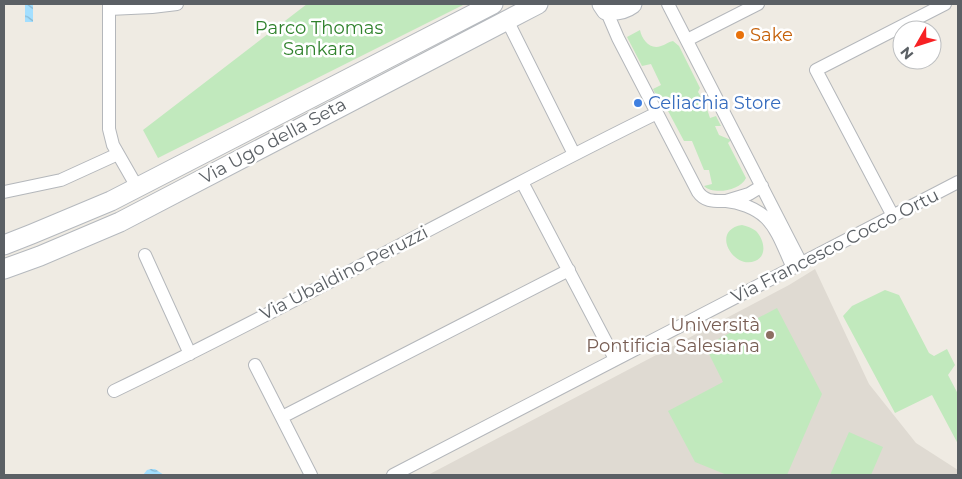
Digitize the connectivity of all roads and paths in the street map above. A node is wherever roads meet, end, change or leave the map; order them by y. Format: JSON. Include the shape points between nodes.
{"nodes":[{"id":1,"x":171,"y":4,"type":"edge"},
{"id":2,"x":493,"y":4,"type":"edge"},
{"id":3,"x":538,"y":4,"type":"edge"},
{"id":4,"x":632,"y":4,"type":"edge"},
{"id":5,"x":668,"y":4,"type":"edge"},
{"id":6,"x":758,"y":4,"type":"edge"},
{"id":7,"x":945,"y":4,"type":"edge"},
{"id":8,"x":109,"y":6,"type":"edge"},
{"id":9,"x":604,"y":7,"type":"edge"},
{"id":10,"x":506,"y":20,"type":"junction"},
{"id":11,"x":687,"y":40,"type":"junction"},
{"id":12,"x":656,"y":113,"type":"junction"},
{"id":13,"x":118,"y":154,"type":"junction"},
{"id":14,"x":574,"y":154,"type":"junction"},
{"id":15,"x":522,"y":182,"type":"junction"},
{"id":16,"x":958,"y":182,"type":"edge"},
{"id":17,"x":137,"y":186,"type":"junction"},
{"id":18,"x":762,"y":186,"type":"junction"},
{"id":19,"x":4,"y":192,"type":"edge"},
{"id":20,"x":726,"y":201,"type":"junction"},
{"id":21,"x":893,"y":216,"type":"junction"},
{"id":22,"x":4,"y":245,"type":"edge"},
{"id":23,"x":145,"y":255,"type":"dead end"},
{"id":24,"x":797,"y":265,"type":"junction"},
{"id":25,"x":4,"y":269,"type":"edge"},
{"id":26,"x":569,"y":270,"type":"junction"},
{"id":27,"x":190,"y":354,"type":"junction"},
{"id":28,"x":615,"y":359,"type":"junction"},
{"id":29,"x":255,"y":365,"type":"dead end"},
{"id":30,"x":114,"y":391,"type":"dead end"},
{"id":31,"x":282,"y":417,"type":"junction"},
{"id":32,"x":311,"y":475,"type":"edge"},
{"id":33,"x":393,"y":475,"type":"edge"}],
"edges":[{"from":1,"to":8,"type":"street"},
{"from":2,"to":17,"type":"street","name":"Via Ugo della Seta"},
{"from":3,"to":10,"type":"street","name":"Via Ugo della Seta"},
{"from":4,"to":9,"type":"street","via":[[617,10]]},
{"from":5,"to":11,"type":"street"},
{"from":6,"to":11,"type":"street"},
{"from":7,"to":21,"type":"street","via":[[816,70]]},
{"from":8,"to":13,"type":"street","via":[[109,129]]},
{"from":9,"to":12,"type":"street"},
{"from":10,"to":14,"type":"street"},
{"from":10,"to":25,"type":"street","name":"Via Ugo della Seta","via":[[113,226]]},
{"from":11,"to":18,"type":"street"},
{"from":12,"to":14,"type":"street","name":"Via Ubaldino Peruzzi"},
{"from":12,"to":20,"type":"street","via":[[698,192],[707,200]]},
{"from":13,"to":17,"type":"street"},
{"from":13,"to":19,"type":"street","via":[[64,179]]},
{"from":14,"to":15,"type":"street","name":"Via Ubaldino Peruzzi"},
{"from":15,"to":26,"type":"street"},
{"from":15,"to":27,"type":"street","name":"Via Ubaldino Peruzzi"},
{"from":16,"to":21,"type":"street","name":"Via Francesco Cocco Ortu"},
{"from":17,"to":22,"type":"street","name":"Via Ugo della Seta"},
{"from":18,"to":20,"type":"street"},
{"from":18,"to":24,"type":"street"},
{"from":20,"to":24,"type":"street","via":[[764,216]]},
{"from":21,"to":24,"type":"street","name":"Via Francesco Cocco Ortu"},
{"from":23,"to":27,"type":"street"},
{"from":24,"to":28,"type":"street","name":"Via Francesco Cocco Ortu"},
{"from":26,"to":28,"type":"street"},
{"from":26,"to":31,"type":"street"},
{"from":27,"to":30,"type":"street","name":"Via Ubaldino Peruzzi"},
{"from":28,"to":33,"type":"street","name":"Via Francesco Cocco Ortu"},
{"from":29,"to":31,"type":"street"},
{"from":31,"to":32,"type":"street"}]}
